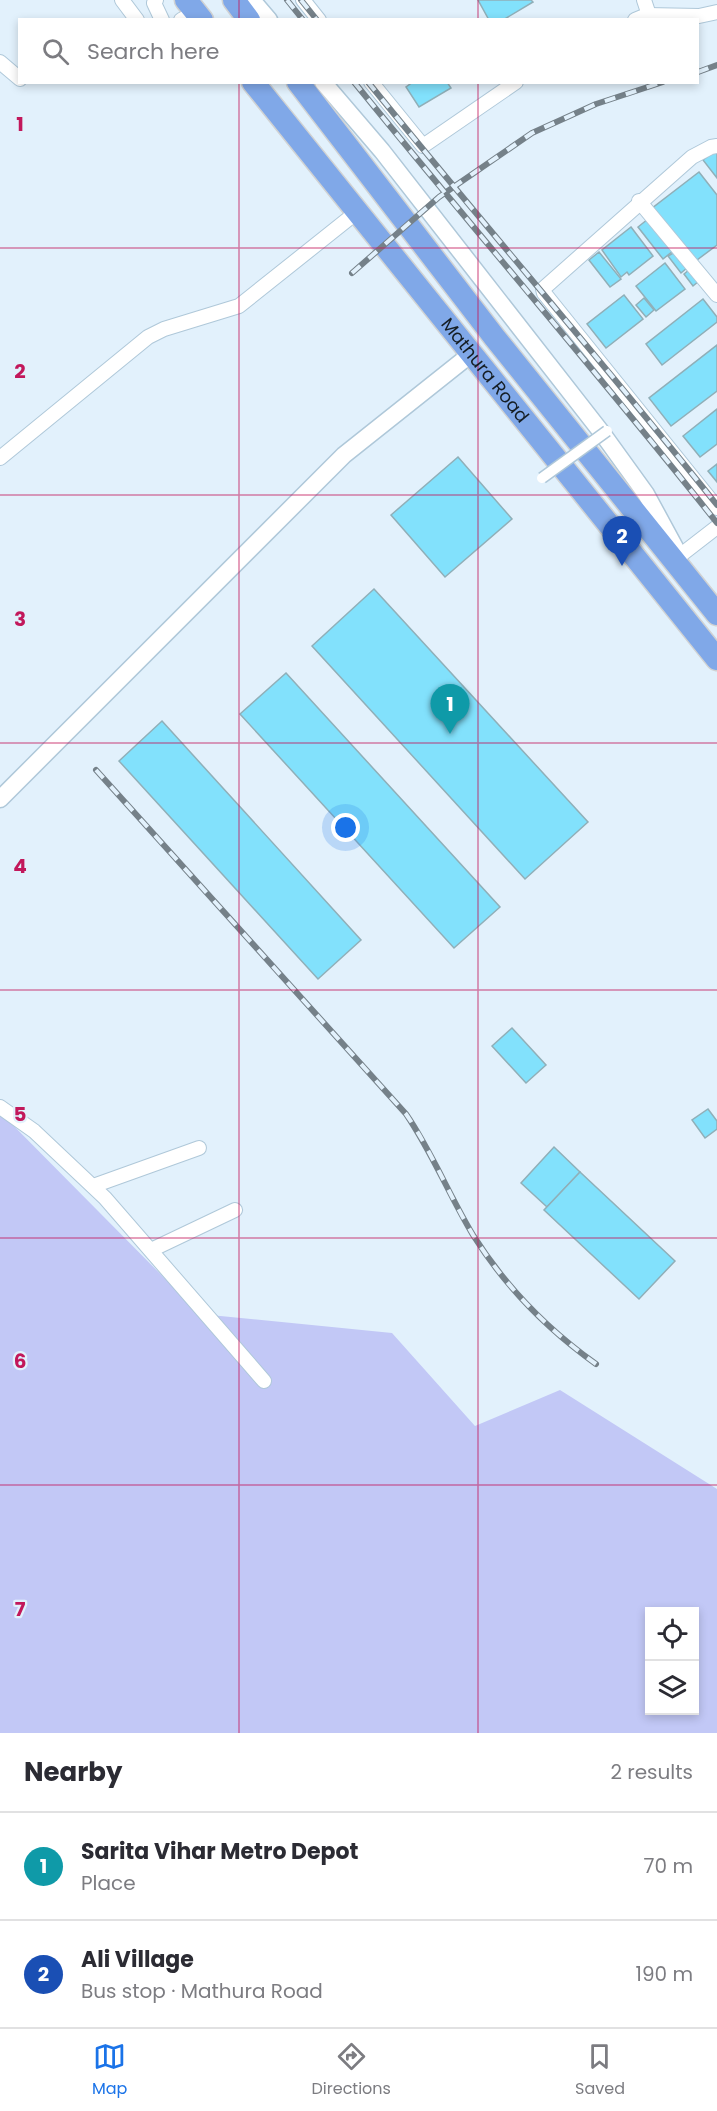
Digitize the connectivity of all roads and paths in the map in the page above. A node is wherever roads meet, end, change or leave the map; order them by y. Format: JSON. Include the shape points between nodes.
{"nodes":[{"id":1,"x":122,"y":0,"type":"edge"},
{"id":2,"x":156,"y":0,"type":"edge"},
{"id":3,"x":234,"y":0,"type":"edge"},
{"id":4,"x":252,"y":0,"type":"edge"},
{"id":5,"x":303,"y":0,"type":"edge"},
{"id":6,"x":644,"y":0,"type":"edge"},
{"id":7,"x":717,"y":12,"type":"edge"},
{"id":8,"x":641,"y":17,"type":"edge"},
{"id":9,"x":136,"y":18,"type":"edge"},
{"id":10,"x":161,"y":18,"type":"edge"},
{"id":11,"x":248,"y":18,"type":"edge"},
{"id":12,"x":267,"y":18,"type":"edge"},
{"id":13,"x":317,"y":18,"type":"edge"},
{"id":14,"x":0,"y":62,"type":"edge"},
{"id":15,"x":18,"y":77,"type":"edge"},
{"id":16,"x":255,"y":84,"type":"edge"},
{"id":17,"x":300,"y":84,"type":"edge"},
{"id":18,"x":325,"y":84,"type":"edge"},
{"id":19,"x":373,"y":84,"type":"edge"},
{"id":20,"x":513,"y":84,"type":"edge"},
{"id":21,"x":717,"y":146,"type":"edge"},
{"id":22,"x":639,"y":201,"type":"junction"},
{"id":23,"x":357,"y":212,"type":"junction"},
{"id":24,"x":717,"y":295,"type":"edge"},
{"id":25,"x":471,"y":354,"type":"junction"},
{"id":26,"x":607,"y":430,"type":"dead end"},
{"id":27,"x":0,"y":458,"type":"edge"},
{"id":28,"x":542,"y":478,"type":"dead end"},
{"id":29,"x":717,"y":508,"type":"edge"},
{"id":30,"x":717,"y":527,"type":"edge"},
{"id":31,"x":676,"y":558,"type":"junction"},
{"id":32,"x":717,"y":614,"type":"edge"},
{"id":33,"x":717,"y":659,"type":"edge"},
{"id":34,"x":0,"y":799,"type":"edge"},
{"id":35,"x":0,"y":1107,"type":"edge"},
{"id":36,"x":199,"y":1148,"type":"dead end"},
{"id":37,"x":93,"y":1186,"type":"junction"},
{"id":38,"x":235,"y":1209,"type":"dead end"},
{"id":39,"x":151,"y":1250,"type":"junction"},
{"id":40,"x":264,"y":1381,"type":"dead end"}],
"edges":[{"from":1,"to":9,"type":"street"},
{"from":2,"to":10,"type":"street"},
{"from":3,"to":11,"type":"highway"},
{"from":4,"to":12,"type":"street"},
{"from":5,"to":13,"type":"street"},
{"from":6,"to":8,"type":"street","via":[[649,10]]},
{"from":7,"to":8,"type":"street"},
{"from":14,"to":15,"type":"street"},
{"from":16,"to":23,"type":"highway","name":"Mathura Road"},
{"from":17,"to":31,"type":"highway","name":"Mathura Road","via":[[495,338]]},
{"from":18,"to":31,"type":"street","via":[[389,160],[602,433],[646,494]]},
{"from":19,"to":20,"type":"street","via":[[423,146]]},
{"from":21,"to":22,"type":"street","via":[[692,157]]},
{"from":22,"to":24,"type":"street"},
{"from":22,"to":29,"type":"street","via":[[546,285],[544,293]]},
{"from":23,"to":25,"type":"highway","name":"Mathura Road"},
{"from":23,"to":27,"type":"street","via":[[239,306],[148,337]]},
{"from":25,"to":33,"type":"highway","name":"Mathura Road"},
{"from":25,"to":34,"type":"street","via":[[344,455]]},
{"from":26,"to":28,"type":"street","bridge":true},
{"from":30,"to":31,"type":"street"},
{"from":31,"to":32,"type":"highway","name":"Mathura Road"},
{"from":35,"to":37,"type":"street","via":[[34,1131]]},
{"from":36,"to":37,"type":"street"},
{"from":37,"to":39,"type":"street"},
{"from":38,"to":39,"type":"street"},
{"from":39,"to":40,"type":"street"}]}
